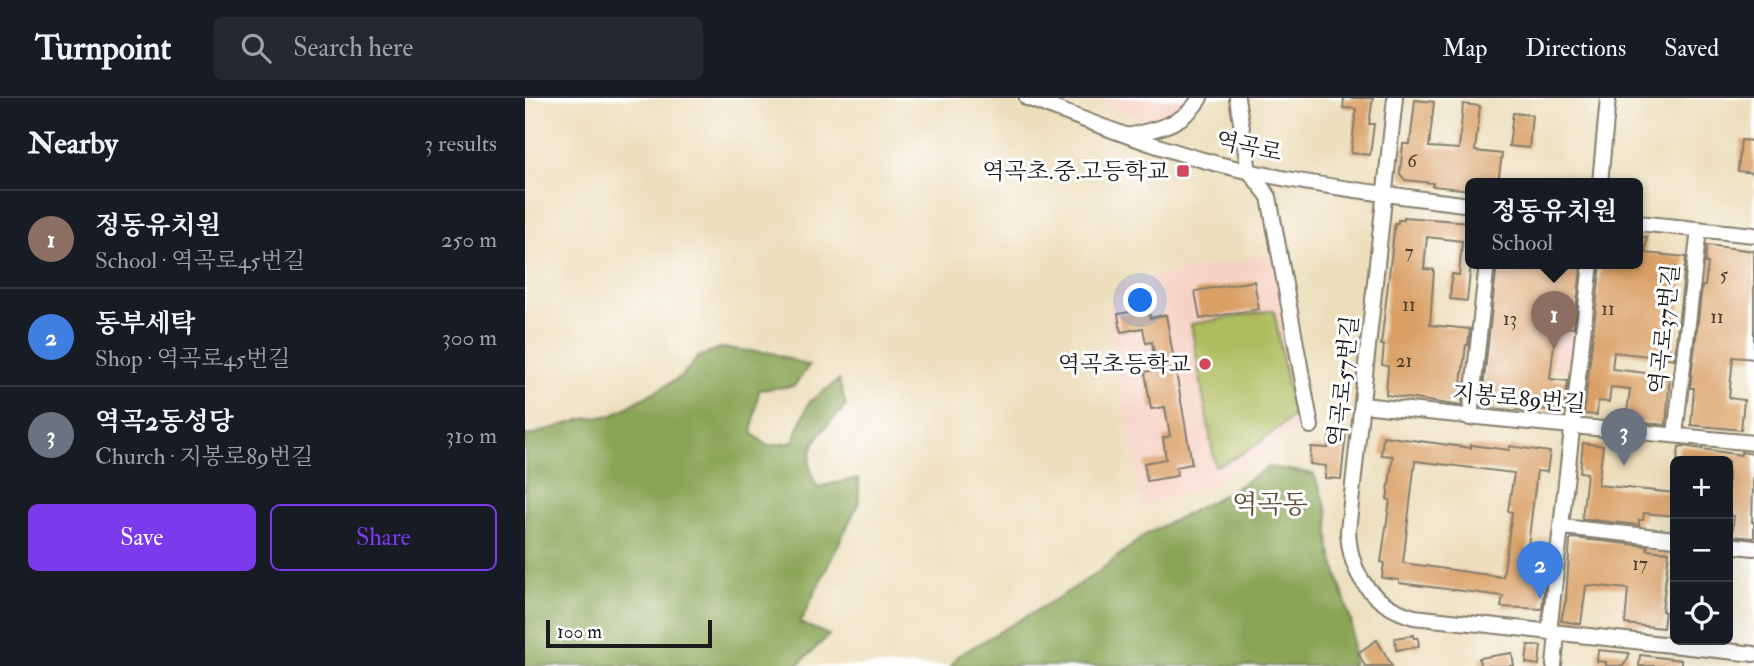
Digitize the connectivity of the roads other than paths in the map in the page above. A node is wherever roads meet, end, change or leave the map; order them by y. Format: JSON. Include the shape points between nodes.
{"nodes":[{"id":1,"x":1027,"y":98,"type":"edge"},
{"id":2,"x":1200,"y":98,"type":"edge"},
{"id":3,"x":1237,"y":98,"type":"edge"},
{"id":4,"x":1395,"y":98,"type":"edge"},
{"id":5,"x":1608,"y":98,"type":"edge"},
{"id":6,"x":1128,"y":136,"type":"junction"},
{"id":7,"x":1249,"y":171,"type":"junction"},
{"id":8,"x":1600,"y":178,"type":"edge"},
{"id":9,"x":1386,"y":194,"type":"junction"},
{"id":10,"x":1465,"y":204,"type":"edge"},
{"id":11,"x":1643,"y":223,"type":"edge"},
{"id":12,"x":1699,"y":229,"type":"junction"},
{"id":13,"x":1754,"y":234,"type":"edge"},
{"id":14,"x":1486,"y":269,"type":"edge"},
{"id":15,"x":1590,"y":269,"type":"edge"},
{"id":16,"x":1363,"y":405,"type":"junction"},
{"id":17,"x":1470,"y":418,"type":"junction"},
{"id":18,"x":1574,"y":425,"type":"junction"},
{"id":19,"x":1311,"y":426,"type":"dead end"},
{"id":20,"x":1675,"y":435,"type":"junction"},
{"id":21,"x":1754,"y":443,"type":"edge"},
{"id":22,"x":1562,"y":527,"type":"junction"},
{"id":23,"x":1670,"y":538,"type":"edge"},
{"id":24,"x":1733,"y":546,"type":"edge"},
{"id":25,"x":1754,"y":548,"type":"edge"},
{"id":26,"x":1553,"y":633,"type":"junction"},
{"id":27,"x":1754,"y":654,"type":"edge"},
{"id":28,"x":1554,"y":666,"type":"edge"}],
"edges":[{"from":1,"to":6,"type":"street","name":"역곡로"},
{"from":2,"to":6,"type":"street","via":[[1180,120]]},
{"from":3,"to":7,"type":"street"},
{"from":4,"to":9,"type":"street","name":"역곡로57번길"},
{"from":5,"to":8,"type":"street"},
{"from":6,"to":7,"type":"street","name":"역곡로"},
{"from":7,"to":9,"type":"street","name":"역곡로"},
{"from":7,"to":19,"type":"street","via":[[1269,197]]},
{"from":9,"to":10,"type":"street","name":"역곡로"},
{"from":9,"to":16,"type":"street","name":"역곡로57번길"},
{"from":11,"to":12,"type":"street"},
{"from":12,"to":13,"type":"street"},
{"from":12,"to":20,"type":"street","name":"역곡로37번길"},
{"from":14,"to":17,"type":"street"},
{"from":15,"to":18,"type":"street"},
{"from":16,"to":17,"type":"street","name":"지봉로89번길"},
{"from":16,"to":26,"type":"street","name":"역곡로57번길","via":[[1349,544],[1358,573],[1379,600],[1407,615]]},
{"from":17,"to":18,"type":"street","name":"지봉로89번길"},
{"from":18,"to":20,"type":"street","name":"지봉로89번길"},
{"from":18,"to":22,"type":"street"},
{"from":20,"to":21,"type":"street","name":"지봉로89번길"},
{"from":22,"to":23,"type":"street"},
{"from":22,"to":26,"type":"street"},
{"from":24,"to":25,"type":"street"},
{"from":26,"to":27,"type":"street"},
{"from":26,"to":28,"type":"street"}]}
